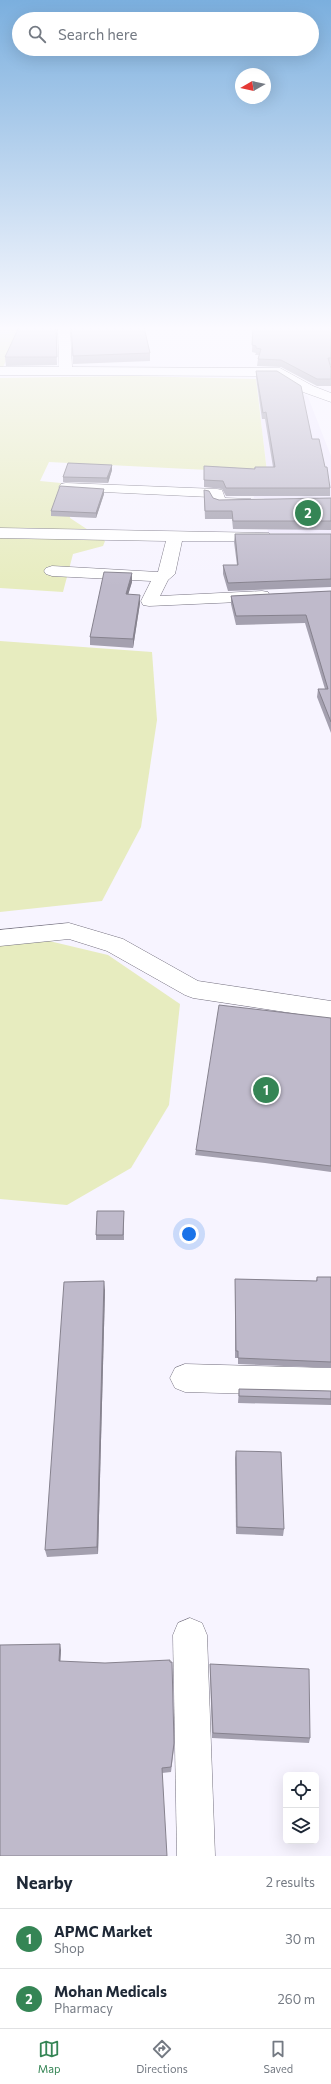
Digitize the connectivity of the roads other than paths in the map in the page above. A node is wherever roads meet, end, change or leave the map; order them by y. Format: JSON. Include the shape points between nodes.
{"nodes":[{"id":1,"x":66,"y":487,"type":"edge"},
{"id":2,"x":259,"y":501,"type":"edge"},
{"id":3,"x":246,"y":519,"type":"junction"},
{"id":4,"x":0,"y":533,"type":"edge"},
{"id":5,"x":175,"y":536,"type":"junction"},
{"id":6,"x":279,"y":536,"type":"edge"},
{"id":7,"x":52,"y":571,"type":"dead end"},
{"id":8,"x":161,"y":577,"type":"junction"},
{"id":9,"x":276,"y":596,"type":"edge"},
{"id":10,"x":0,"y":938,"type":"edge"},
{"id":11,"x":331,"y":1010,"type":"edge"},
{"id":12,"x":185,"y":1378,"type":"dead end"},
{"id":13,"x":331,"y":1382,"type":"edge"},
{"id":14,"x":190,"y":1635,"type":"dead end"},
{"id":15,"x":196,"y":1856,"type":"edge"}],
"edges":[{"from":1,"to":3,"type":"street","via":[[217,493],[219,502]]},
{"from":2,"to":3,"type":"street"},
{"from":3,"to":5,"type":"street"},
{"from":3,"to":6,"type":"street"},
{"from":4,"to":5,"type":"street"},
{"from":5,"to":8,"type":"street","via":[[167,574]]},
{"from":7,"to":8,"type":"street"},
{"from":8,"to":9,"type":"street","via":[[149,601]]},
{"from":10,"to":11,"type":"street","via":[[69,931],[115,946],[193,988]]},
{"from":12,"to":13,"type":"street"},
{"from":14,"to":15,"type":"street"}]}
